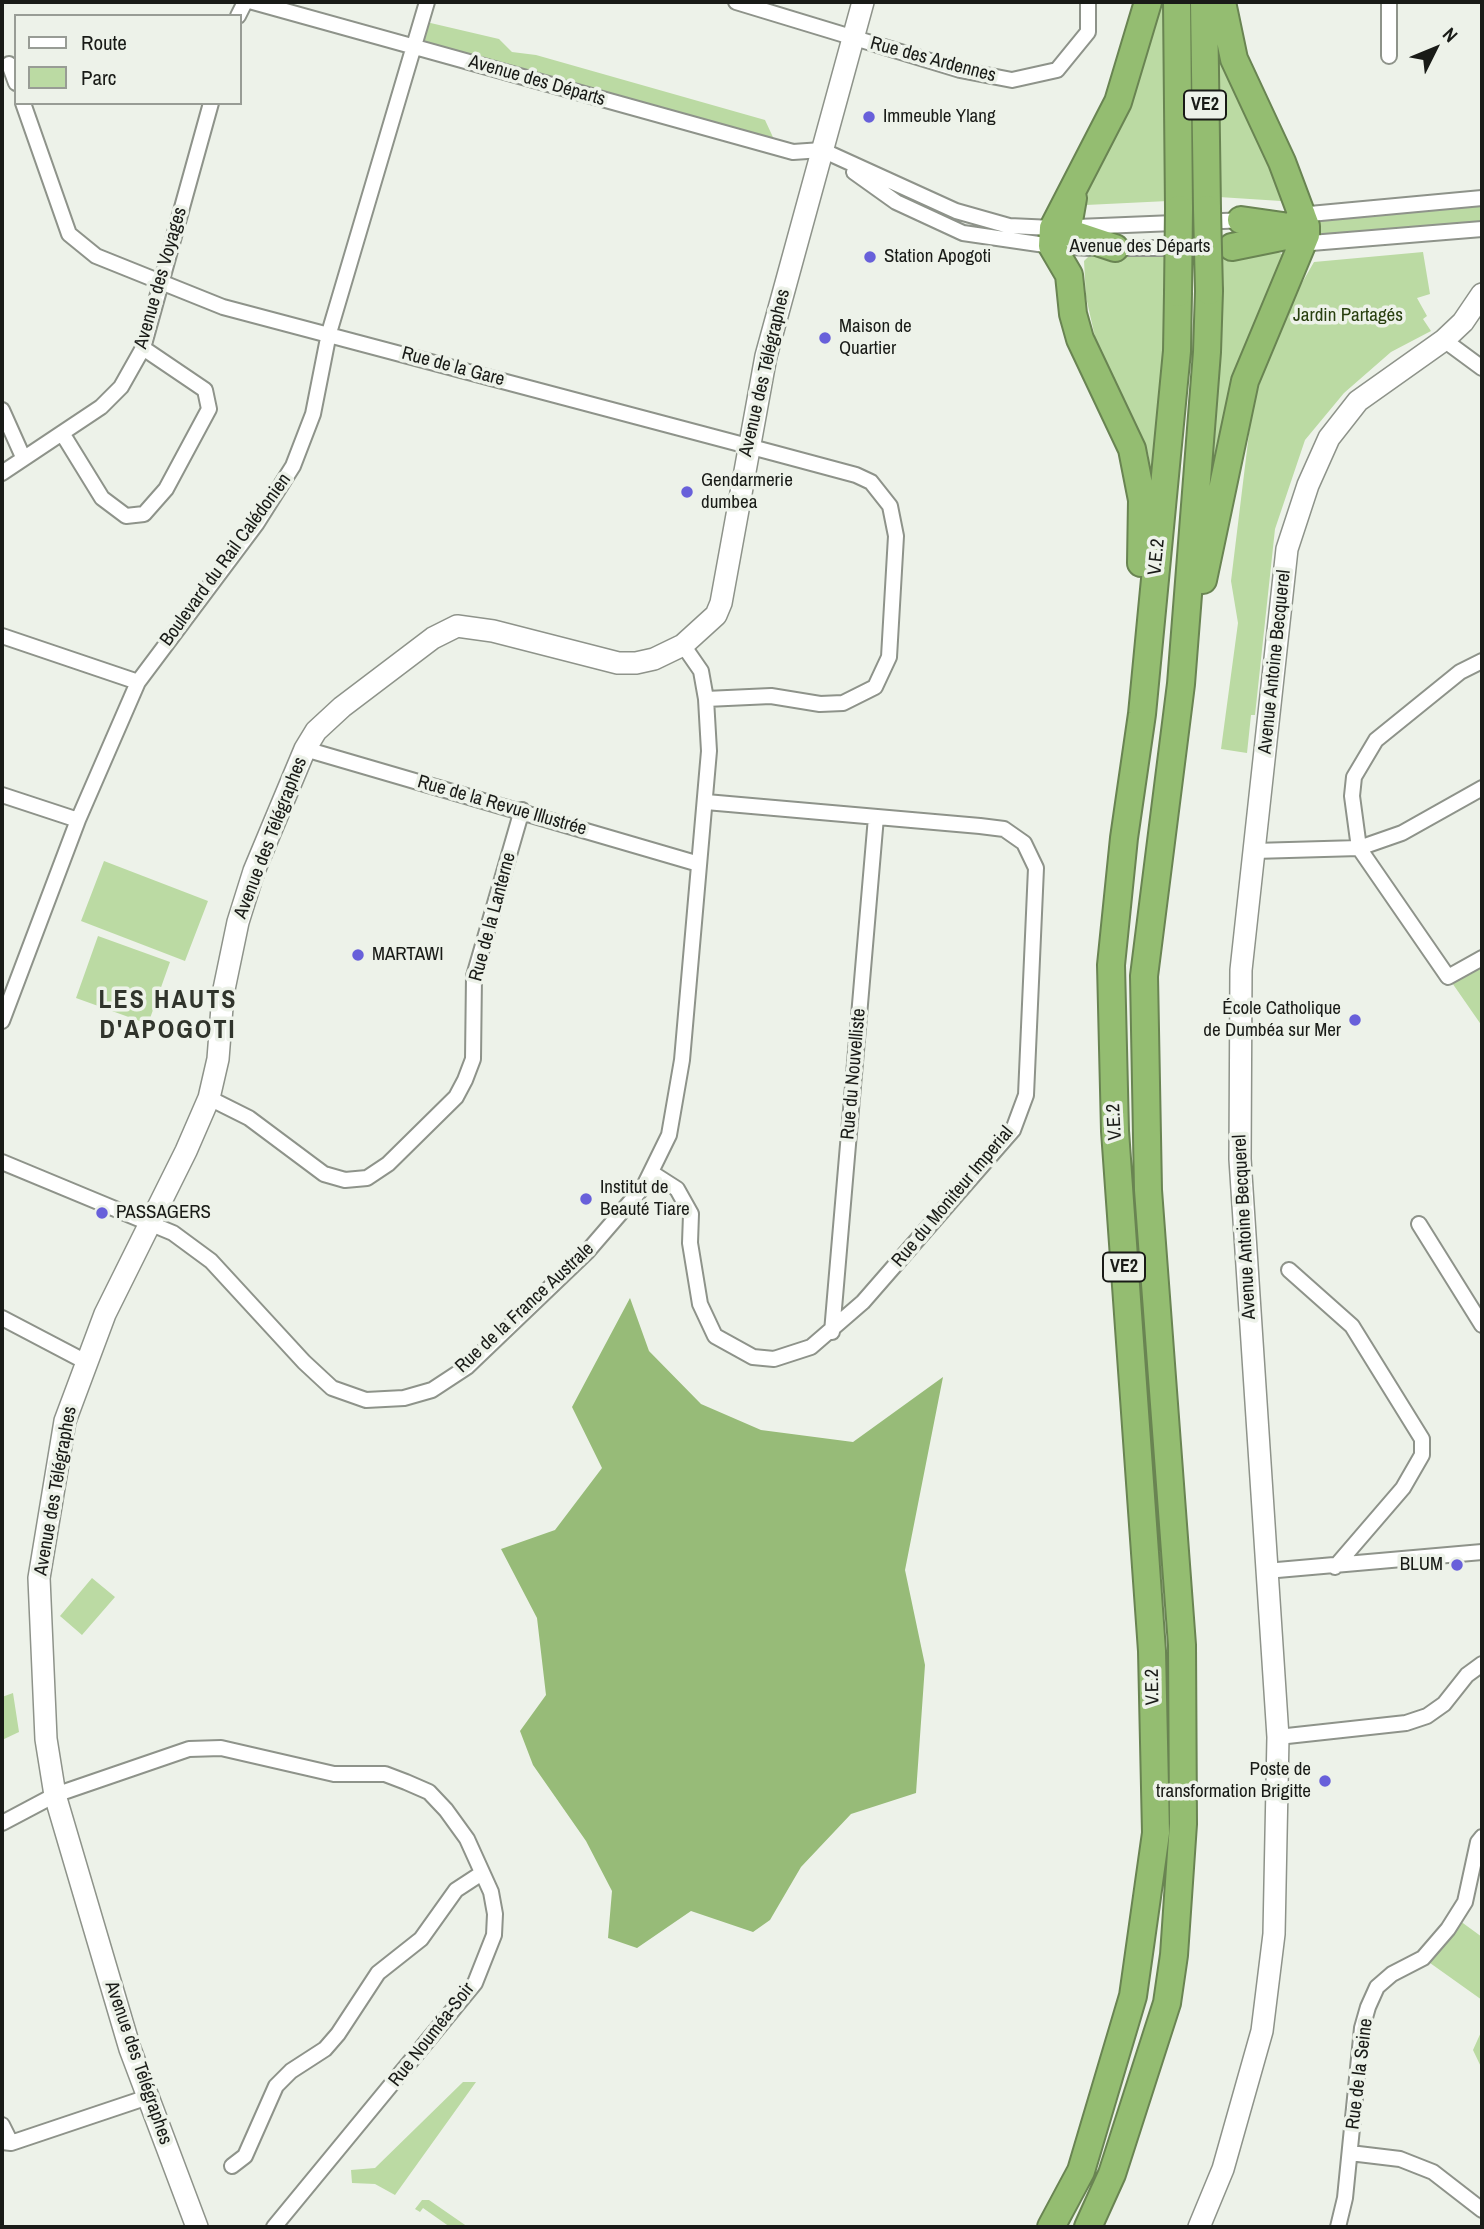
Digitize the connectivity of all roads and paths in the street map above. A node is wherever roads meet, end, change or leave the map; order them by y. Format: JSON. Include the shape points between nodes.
{"nodes":[{"id":1,"x":253,"y":2,"type":"edge"},
{"id":2,"x":427,"y":2,"type":"edge"},
{"id":3,"x":736,"y":2,"type":"edge"},
{"id":4,"x":863,"y":2,"type":"edge"},
{"id":5,"x":1088,"y":2,"type":"edge"},
{"id":6,"x":1149,"y":2,"type":"edge"},
{"id":7,"x":1177,"y":2,"type":"edge"},
{"id":8,"x":1204,"y":2,"type":"edge"},
{"id":9,"x":1222,"y":2,"type":"edge"},
{"id":10,"x":1389,"y":2,"type":"edge"},
{"id":11,"x":853,"y":38,"type":"junction"},
{"id":12,"x":415,"y":47,"type":"junction"},
{"id":13,"x":1389,"y":56,"type":"dead end"},
{"id":14,"x":24,"y":105,"type":"edge"},
{"id":15,"x":210,"y":105,"type":"edge"},
{"id":16,"x":822,"y":150,"type":"junction"},
{"id":17,"x":1482,"y":198,"type":"edge"},
{"id":18,"x":1241,"y":220,"type":"joint"},
{"id":19,"x":1482,"y":229,"type":"edge"},
{"id":20,"x":1299,"y":230,"type":"junction"},
{"id":21,"x":1112,"y":236,"type":"junction"},
{"id":22,"x":1064,"y":237,"type":"junction"},
{"id":23,"x":1231,"y":247,"type":"joint"},
{"id":24,"x":160,"y":282,"type":"junction"},
{"id":25,"x":1482,"y":293,"type":"edge"},
{"id":26,"x":329,"y":333,"type":"junction"},
{"id":27,"x":1444,"y":341,"type":"junction"},
{"id":28,"x":143,"y":348,"type":"junction"},
{"id":29,"x":1482,"y":368,"type":"edge"},
{"id":30,"x":2,"y":410,"type":"edge"},
{"id":31,"x":62,"y":433,"type":"junction"},
{"id":32,"x":747,"y":447,"type":"junction"},
{"id":33,"x":23,"y":457,"type":"junction"},
{"id":34,"x":2,"y":473,"type":"edge"},
{"id":35,"x":2,"y":636,"type":"edge"},
{"id":36,"x":683,"y":645,"type":"junction"},
{"id":37,"x":1482,"y":661,"type":"edge"},
{"id":38,"x":138,"y":682,"type":"junction"},
{"id":39,"x":1181,"y":684,"type":"junction"},
{"id":40,"x":706,"y":699,"type":"junction"},
{"id":41,"x":1142,"y":715,"type":"junction"},
{"id":42,"x":305,"y":749,"type":"junction"},
{"id":43,"x":1482,"y":788,"type":"edge"},
{"id":44,"x":2,"y":795,"type":"edge"},
{"id":45,"x":706,"y":802,"type":"junction"},
{"id":46,"x":522,"y":810,"type":"junction"},
{"id":47,"x":876,"y":817,"type":"junction"},
{"id":48,"x":78,"y":820,"type":"junction"},
{"id":49,"x":1359,"y":848,"type":"junction"},
{"id":50,"x":1254,"y":851,"type":"junction"},
{"id":51,"x":699,"y":864,"type":"junction"},
{"id":52,"x":1482,"y":958,"type":"edge"},
{"id":53,"x":2,"y":1021,"type":"edge"},
{"id":54,"x":209,"y":1098,"type":"junction"},
{"id":55,"x":2,"y":1162,"type":"edge"},
{"id":56,"x":652,"y":1173,"type":"junction"},
{"id":57,"x":151,"y":1223,"type":"junction"},
{"id":58,"x":1419,"y":1224,"type":"dead end"},
{"id":59,"x":1289,"y":1270,"type":"dead end"},
{"id":60,"x":2,"y":1318,"type":"edge"},
{"id":61,"x":1482,"y":1325,"type":"edge"},
{"id":62,"x":832,"y":1332,"type":"junction"},
{"id":63,"x":86,"y":1362,"type":"junction"},
{"id":64,"x":1482,"y":1552,"type":"edge"},
{"id":65,"x":1335,"y":1567,"type":"junction"},
{"id":66,"x":1266,"y":1571,"type":"junction"},
{"id":67,"x":1482,"y":1664,"type":"edge"},
{"id":68,"x":1278,"y":1737,"type":"junction"},
{"id":69,"x":55,"y":1795,"type":"junction"},
{"id":70,"x":2,"y":1823,"type":"edge"},
{"id":71,"x":1482,"y":1838,"type":"edge"},
{"id":72,"x":482,"y":1873,"type":"junction"},
{"id":73,"x":148,"y":2098,"type":"junction"},
{"id":74,"x":2,"y":2125,"type":"edge"},
{"id":75,"x":6,"y":2143,"type":"edge"},
{"id":76,"x":1350,"y":2153,"type":"junction"},
{"id":77,"x":232,"y":2166,"type":"dead end"},
{"id":78,"x":1482,"y":2210,"type":"edge"},
{"id":79,"x":197,"y":2227,"type":"edge"},
{"id":80,"x":274,"y":2227,"type":"edge"},
{"id":81,"x":1051,"y":2227,"type":"edge"},
{"id":82,"x":1088,"y":2227,"type":"edge"},
{"id":83,"x":1199,"y":2227,"type":"edge"},
{"id":84,"x":1338,"y":2227,"type":"edge"}],
"edges":[{"from":1,"to":12,"type":"street","name":"Avenue des Départs"},
{"from":2,"to":12,"type":"street","name":"Boulevard du Rail Calédonien"},
{"from":3,"to":11,"type":"street","name":"Rue des Ardennes"},
{"from":4,"to":11,"type":"street","name":"Avenue des Télégraphes"},
{"from":5,"to":11,"type":"street","name":"Rue des Ardennes","via":[[1088,32],[1058,70],[1012,80],[960,70]]},
{"from":6,"to":22,"type":"highway","via":[[1118,102],[1075,189]]},
{"from":7,"to":41,"type":"highway","name":"V.E.2","number":"VE2","bridge":true,"via":[[1177,351]]},
{"from":8,"to":39,"type":"highway","name":"V.E.2","number":"VE2","bridge":true,"via":[[1207,352]]},
{"from":9,"to":20,"type":"highway","via":[[1234,59],[1282,162]]},
{"from":10,"to":13,"type":"street"},
{"from":11,"to":16,"type":"street","name":"Avenue des Télégraphes"},
{"from":12,"to":16,"type":"street","name":"Avenue des Départs","via":[[793,152]]},
{"from":12,"to":26,"type":"street","name":"Boulevard du Rail Calédonien"},
{"from":14,"to":24,"type":"street","name":"Rue de la Gare","via":[[69,234],[96,256]]},
{"from":15,"to":24,"type":"street","name":"Avenue des Voyages"},
{"from":16,"to":22,"type":"street","name":"Avenue des Départs","via":[[956,211]]},
{"from":16,"to":32,"type":"street","name":"Avenue des Télégraphes","via":[[766,356]]},
{"from":17,"to":20,"type":"street"},
{"from":18,"to":20,"type":"highway"},
{"from":18,"to":21,"type":"street","name":"Avenue des Départs"},
{"from":19,"to":20,"type":"street"},
{"from":20,"to":23,"type":"highway","via":[[1275,240]]},
{"from":20,"to":39,"type":"highway","via":[[1245,381]]},
{"from":21,"to":22,"type":"highway"},
{"from":21,"to":23,"type":"street","name":"Avenue des Départs"},
{"from":22,"to":41,"type":"highway","via":[[1080,339],[1132,449],[1142,500]]},
{"from":24,"to":26,"type":"street","name":"Rue de la Gare","via":[[223,307]]},
{"from":24,"to":28,"type":"street","name":"Avenue des Voyages"},
{"from":25,"to":27,"type":"street","name":"Avenue Antoine Becquerel"},
{"from":26,"to":32,"type":"street","name":"Rue de la Gare"},
{"from":26,"to":38,"type":"street","name":"Boulevard du Rail Calédonien","via":[[313,414],[293,466],[257,523]]},
{"from":27,"to":29,"type":"street"},
{"from":27,"to":50,"type":"street","name":"Avenue Antoine Becquerel","via":[[1358,401],[1329,438],[1308,485],[1287,549]]},
{"from":28,"to":31,"type":"street","name":"Avenue des Voyages","via":[[121,387]]},
{"from":28,"to":31,"type":"street","via":[[205,390],[208,409],[166,489],[144,514],[125,516],[102,498]]},
{"from":30,"to":33,"type":"street"},
{"from":31,"to":33,"type":"street","name":"Avenue des Voyages"},
{"from":32,"to":36,"type":"street","name":"Avenue des Télégraphes","via":[[721,603],[708,625]]},
{"from":32,"to":40,"type":"street","name":"Rue de la Gare","via":[[856,475],[881,492],[895,517],[889,657],[875,687],[843,703],[771,696]]},
{"from":33,"to":34,"type":"street","name":"Avenue des Voyages"},
{"from":35,"to":38,"type":"street"},
{"from":36,"to":40,"type":"street","name":"Rue de la France Australe","via":[[701,671]]},
{"from":36,"to":42,"type":"street","name":"Avenue des Télégraphes","via":[[653,659],[618,663],[457,626],[433,638],[342,707]]},
{"from":37,"to":49,"type":"street","via":[[1460,672],[1376,740],[1354,777]]},
{"from":38,"to":48,"type":"street","name":"Boulevard du Rail Calédonien"},
{"from":39,"to":82,"type":"highway","name":"V.E.2","number":"VE2","via":[[1144,976],[1147,1191],[1182,1645],[1184,1824],[1167,2003],[1112,2174]]},
{"from":40,"to":45,"type":"street","name":"Rue de la France Australe"},
{"from":41,"to":81,"type":"highway","name":"V.E.2","number":"VE2","via":[[1111,965],[1115,1131],[1152,1651],[1156,1833],[1133,1996],[1081,2172]]},
{"from":42,"to":46,"type":"street","name":"Rue de la Revue Illustrée"},
{"from":42,"to":54,"type":"street","name":"Avenue des Télégraphes","via":[[254,870],[238,922]]},
{"from":43,"to":49,"type":"street","via":[[1402,833]]},
{"from":44,"to":48,"type":"street"},
{"from":45,"to":47,"type":"street","name":"Rue du Moniteur Imperial"},
{"from":45,"to":51,"type":"street","name":"Rue de la France Australe"},
{"from":46,"to":51,"type":"street","name":"Rue de la Revue Illustrée"},
{"from":46,"to":54,"type":"street","name":"Rue de la Lanterne","via":[[474,976],[473,1059],[456,1097],[388,1164],[367,1178],[345,1180],[324,1174],[249,1118]]},
{"from":47,"to":62,"type":"street","name":"Rue du Nouvelliste"},
{"from":47,"to":62,"type":"street","name":"Rue du Moniteur Imperial","via":[[1004,829],[1024,843],[1036,868],[1026,1095],[1013,1130]]},
{"from":48,"to":53,"type":"street","name":"Boulevard du Rail Calédonien"},
{"from":49,"to":50,"type":"street"},
{"from":49,"to":52,"type":"street","via":[[1448,977]]},
{"from":50,"to":66,"type":"street","name":"Avenue Antoine Becquerel","via":[[1241,970],[1240,1158]]},
{"from":51,"to":56,"type":"street","name":"Rue de la France Australe","via":[[679,1081],[670,1135]]},
{"from":54,"to":57,"type":"street","name":"Avenue des Télégraphes"},
{"from":55,"to":57,"type":"street","name":"Rue de la France Australe"},
{"from":56,"to":57,"type":"street","name":"Rue de la France Australe","via":[[587,1252],[467,1367],[432,1390],[404,1398],[366,1400],[332,1388],[211,1261]]},
{"from":56,"to":62,"type":"street","name":"Rue du Moniteur Imperial","via":[[677,1189],[691,1214],[690,1242],[700,1304],[715,1336],[753,1357],[774,1359],[811,1347]]},
{"from":57,"to":63,"type":"street","name":"Avenue des Télégraphes"},
{"from":58,"to":61,"type":"street"},
{"from":59,"to":65,"type":"street","via":[[1352,1326],[1422,1439],[1422,1455],[1403,1488]]},
{"from":60,"to":63,"type":"street"},
{"from":63,"to":69,"type":"street","name":"Avenue des Télégraphes","via":[[65,1421],[39,1578],[46,1740]]},
{"from":64,"to":65,"type":"street"},
{"from":65,"to":66,"type":"street"},
{"from":66,"to":68,"type":"street","name":"Avenue Antoine Becquerel"},
{"from":67,"to":68,"type":"street","via":[[1427,1716],[1406,1723]]},
{"from":68,"to":83,"type":"street","name":"Avenue Antoine Becquerel","via":[[1274,1934],[1262,2031],[1223,2169]]},
{"from":69,"to":70,"type":"street","name":"Rue Nouméa-Soir"},
{"from":69,"to":72,"type":"street","name":"Rue Nouméa-Soir","via":[[189,1749],[204,1748],[244,1752],[334,1774],[385,1774],[429,1793],[446,1810],[467,1839]]},
{"from":69,"to":73,"type":"street","name":"Avenue des Télégraphes"},
{"from":71,"to":76,"type":"street","name":"Rue de la Seine","via":[[1465,1902],[1448,1929],[1423,1958],[1377,1987],[1368,2007]]},
{"from":72,"to":77,"type":"street","via":[[456,1890],[421,1939],[378,1973],[325,2049],[276,2086],[245,2156]]},
{"from":72,"to":80,"type":"street","name":"Rue Nouméa-Soir","via":[[491,1892],[494,1935],[475,1983]]},
{"from":73,"to":75,"type":"street"},
{"from":73,"to":79,"type":"street","name":"Avenue des Télégraphes"},
{"from":74,"to":75,"type":"street"},
{"from":76,"to":78,"type":"street","via":[[1400,2159],[1433,2172]]},
{"from":76,"to":84,"type":"street","name":"Rue de la Seine"}]}
